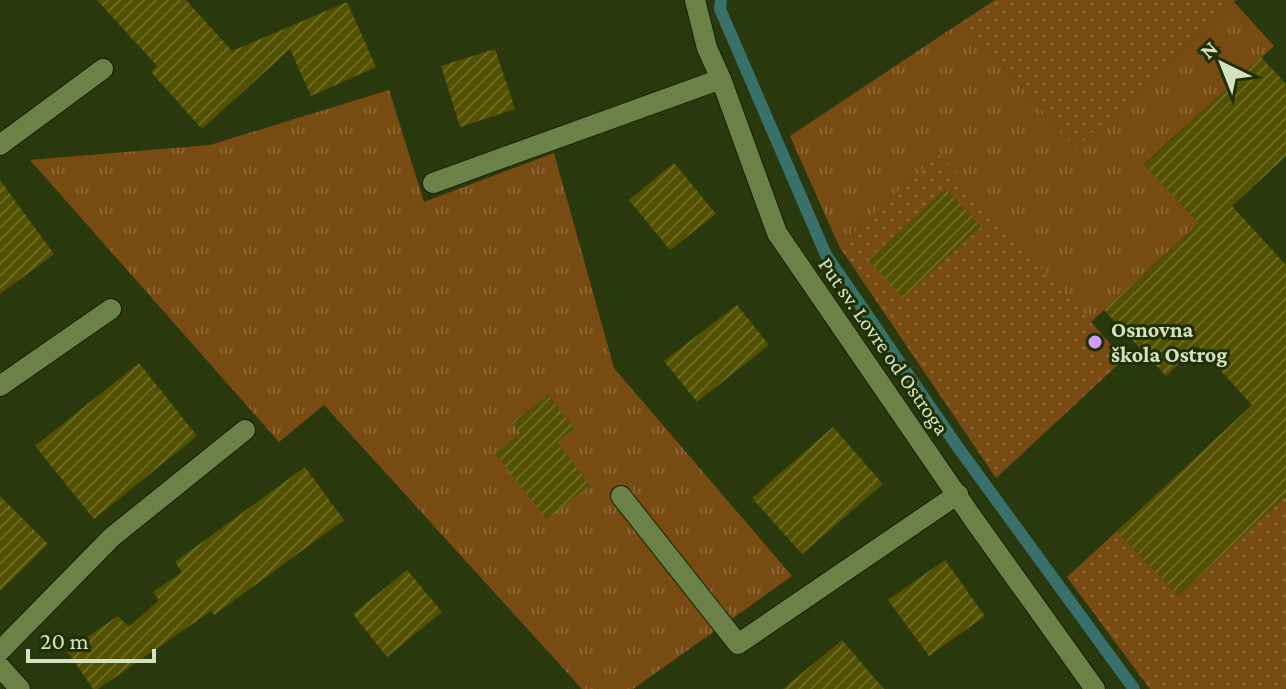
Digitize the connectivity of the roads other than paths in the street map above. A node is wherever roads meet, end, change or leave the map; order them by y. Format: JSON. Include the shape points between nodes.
{"nodes":[{"id":1,"x":695,"y":0,"type":"edge"},
{"id":2,"x":103,"y":69,"type":"dead end"},
{"id":3,"x":721,"y":79,"type":"junction"},
{"id":4,"x":0,"y":145,"type":"edge"},
{"id":5,"x":433,"y":183,"type":"dead end"},
{"id":6,"x":111,"y":309,"type":"dead end"},
{"id":7,"x":0,"y":386,"type":"edge"},
{"id":8,"x":245,"y":430,"type":"dead end"},
{"id":9,"x":958,"y":494,"type":"junction"},
{"id":10,"x":621,"y":496,"type":"dead end"},
{"id":11,"x":0,"y":651,"type":"edge"},
{"id":12,"x":0,"y":667,"type":"edge"},
{"id":13,"x":20,"y":689,"type":"edge"},
{"id":14,"x":1095,"y":689,"type":"edge"}],
"edges":[{"from":1,"to":3,"type":"street","name":"Put sv. Lovre od Ostroga"},
{"from":2,"to":4,"type":"street"},
{"from":3,"to":5,"type":"street"},
{"from":3,"to":9,"type":"street","name":"Put sv. Lovre od Ostroga","via":[[777,233]]},
{"from":6,"to":7,"type":"street"},
{"from":8,"to":11,"type":"street","via":[[112,537]]},
{"from":9,"to":10,"type":"street","via":[[738,644]]},
{"from":9,"to":14,"type":"street","name":"Put sv. Lovre od Ostroga"},
{"from":12,"to":13,"type":"street"}]}
